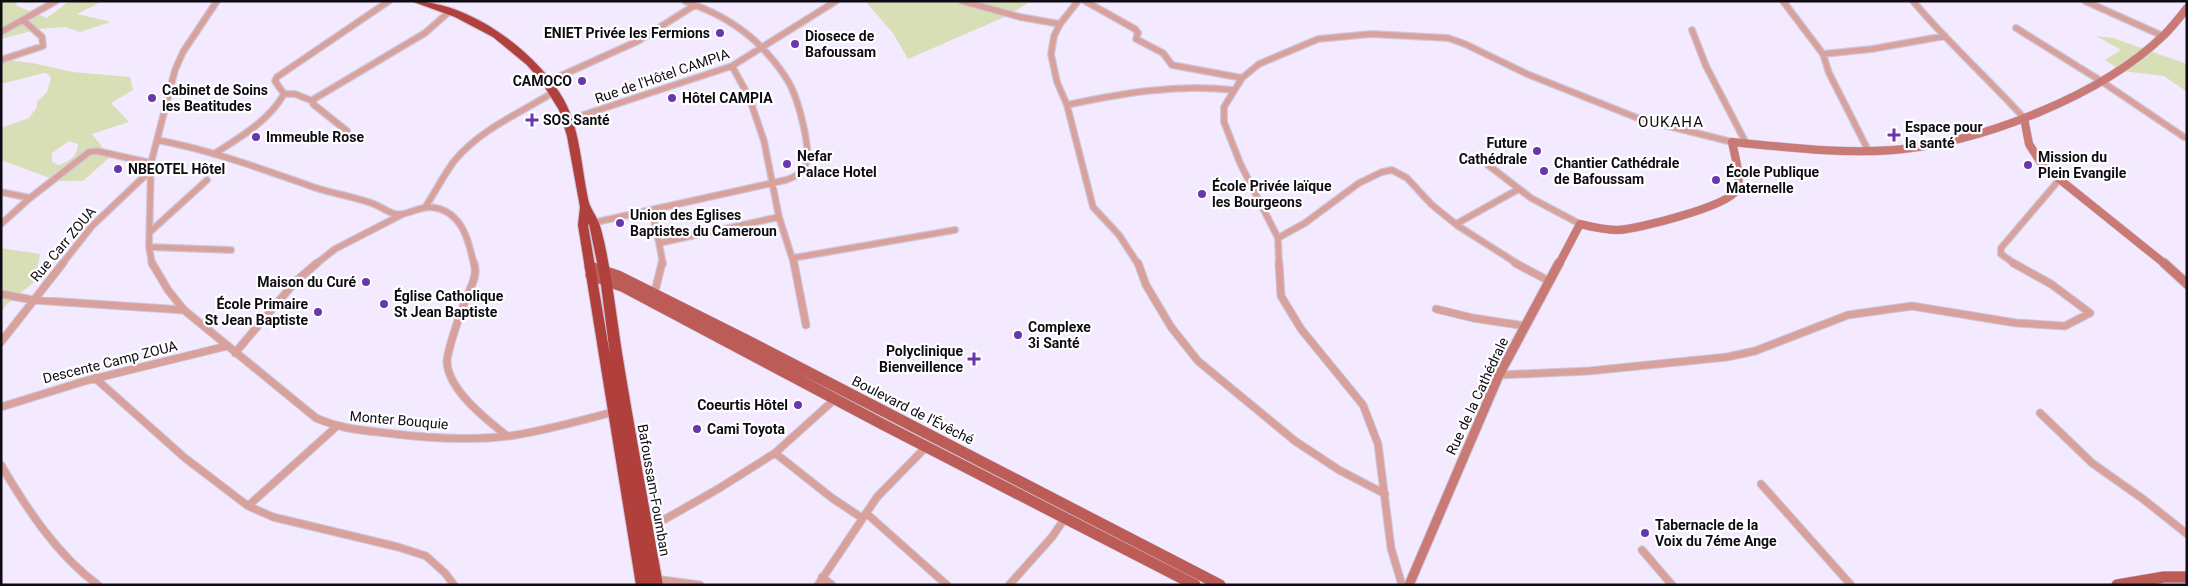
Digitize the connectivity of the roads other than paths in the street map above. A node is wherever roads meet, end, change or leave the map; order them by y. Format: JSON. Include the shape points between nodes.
{"nodes":[{"id":1,"x":56,"y":1,"type":"edge"},
{"id":2,"x":217,"y":1,"type":"edge"},
{"id":3,"x":389,"y":1,"type":"edge"},
{"id":4,"x":415,"y":1,"type":"edge"},
{"id":5,"x":685,"y":1,"type":"edge"},
{"id":6,"x":836,"y":1,"type":"edge"},
{"id":7,"x":962,"y":1,"type":"edge"},
{"id":8,"x":1078,"y":1,"type":"edge"},
{"id":9,"x":1084,"y":1,"type":"edge"},
{"id":10,"x":1783,"y":1,"type":"edge"},
{"id":11,"x":1913,"y":1,"type":"edge"},
{"id":12,"x":2085,"y":1,"type":"edge"},
{"id":13,"x":436,"y":4,"type":"edge"},
{"id":14,"x":695,"y":5,"type":"junction"},
{"id":15,"x":2187,"y":8,"type":"edge"},
{"id":16,"x":450,"y":12,"type":"junction"},
{"id":17,"x":23,"y":20,"type":"junction"},
{"id":18,"x":1060,"y":24,"type":"junction"},
{"id":19,"x":2016,"y":28,"type":"dead end"},
{"id":20,"x":1692,"y":30,"type":"dead end"},
{"id":21,"x":1,"y":32,"type":"edge"},
{"id":22,"x":1945,"y":36,"type":"junction"},
{"id":23,"x":2163,"y":36,"type":"junction"},
{"id":24,"x":761,"y":48,"type":"junction"},
{"id":25,"x":1823,"y":54,"type":"junction"},
{"id":26,"x":1,"y":60,"type":"edge"},
{"id":27,"x":732,"y":66,"type":"junction"},
{"id":28,"x":1242,"y":78,"type":"junction"},
{"id":29,"x":2101,"y":81,"type":"junction"},
{"id":30,"x":547,"y":82,"type":"junction"},
{"id":31,"x":1233,"y":90,"type":"junction"},
{"id":32,"x":554,"y":92,"type":"junction"},
{"id":33,"x":284,"y":94,"type":"junction"},
{"id":34,"x":312,"y":101,"type":"junction"},
{"id":35,"x":1067,"y":104,"type":"junction"},
{"id":36,"x":2024,"y":118,"type":"junction"},
{"id":37,"x":568,"y":120,"type":"junction"},
{"id":38,"x":347,"y":131,"type":"dead end"},
{"id":39,"x":2184,"y":138,"type":"dead end"},
{"id":40,"x":157,"y":140,"type":"junction"},
{"id":41,"x":1732,"y":142,"type":"junction"},
{"id":42,"x":1746,"y":143,"type":"junction"},
{"id":43,"x":1868,"y":150,"type":"junction"},
{"id":44,"x":214,"y":154,"type":"junction"},
{"id":45,"x":151,"y":163,"type":"junction"},
{"id":46,"x":1488,"y":165,"type":"dead end"},
{"id":47,"x":151,"y":170,"type":"junction"},
{"id":48,"x":207,"y":180,"type":"dead end"},
{"id":49,"x":2059,"y":180,"type":"junction"},
{"id":50,"x":770,"y":182,"type":"junction"},
{"id":51,"x":1517,"y":190,"type":"junction"},
{"id":52,"x":1,"y":192,"type":"edge"},
{"id":53,"x":30,"y":198,"type":"junction"},
{"id":54,"x":426,"y":206,"type":"junction"},
{"id":55,"x":652,"y":211,"type":"junction"},
{"id":56,"x":402,"y":214,"type":"junction"},
{"id":57,"x":778,"y":216,"type":"junction"},
{"id":58,"x":1,"y":224,"type":"edge"},
{"id":59,"x":588,"y":224,"type":"junction"},
{"id":60,"x":1456,"y":224,"type":"junction"},
{"id":61,"x":1580,"y":224,"type":"junction"},
{"id":62,"x":955,"y":230,"type":"dead end"},
{"id":63,"x":151,"y":231,"type":"junction"},
{"id":64,"x":1278,"y":238,"type":"junction"},
{"id":65,"x":659,"y":243,"type":"junction"},
{"id":66,"x":149,"y":246,"type":"junction"},
{"id":67,"x":231,"y":250,"type":"dead end"},
{"id":68,"x":793,"y":258,"type":"junction"},
{"id":69,"x":591,"y":271,"type":"junction"},
{"id":70,"x":604,"y":274,"type":"junction"},
{"id":71,"x":1549,"y":281,"type":"junction"},
{"id":72,"x":2187,"y":284,"type":"edge"},
{"id":73,"x":1,"y":294,"type":"edge"},
{"id":74,"x":654,"y":295,"type":"junction"},
{"id":75,"x":33,"y":300,"type":"junction"},
{"id":76,"x":1436,"y":308,"type":"dead end"},
{"id":77,"x":184,"y":310,"type":"junction"},
{"id":78,"x":806,"y":324,"type":"dead end"},
{"id":79,"x":1526,"y":326,"type":"junction"},
{"id":80,"x":1,"y":342,"type":"edge"},
{"id":81,"x":743,"y":344,"type":"junction"},
{"id":82,"x":226,"y":346,"type":"junction"},
{"id":83,"x":235,"y":353,"type":"junction"},
{"id":84,"x":1499,"y":375,"type":"junction"},
{"id":85,"x":95,"y":378,"type":"junction"},
{"id":86,"x":615,"y":388,"type":"junction"},
{"id":87,"x":835,"y":399,"type":"junction"},
{"id":88,"x":1,"y":407,"type":"edge"},
{"id":89,"x":619,"y":410,"type":"junction"},
{"id":90,"x":2040,"y":413,"type":"dead end"},
{"id":91,"x":886,"y":420,"type":"junction"},
{"id":92,"x":336,"y":427,"type":"junction"},
{"id":93,"x":507,"y":436,"type":"junction"},
{"id":94,"x":926,"y":447,"type":"junction"},
{"id":95,"x":775,"y":453,"type":"junction"},
{"id":96,"x":1,"y":465,"type":"edge"},
{"id":97,"x":1762,"y":484,"type":"dead end"},
{"id":98,"x":1385,"y":494,"type":"junction"},
{"id":99,"x":248,"y":506,"type":"junction"},
{"id":100,"x":864,"y":515,"type":"junction"},
{"id":101,"x":1065,"y":518,"type":"junction"},
{"id":102,"x":646,"y":530,"type":"junction"},
{"id":103,"x":2187,"y":534,"type":"edge"},
{"id":104,"x":1642,"y":550,"type":"dead end"},
{"id":105,"x":822,"y":577,"type":"junction"},
{"id":106,"x":2187,"y":577,"type":"edge"},
{"id":107,"x":2168,"y":581,"type":"edge"},
{"id":108,"x":648,"y":583,"type":"edge"},
{"id":109,"x":95,"y":584,"type":"edge"},
{"id":110,"x":454,"y":585,"type":"edge"},
{"id":111,"x":700,"y":585,"type":"edge"},
{"id":112,"x":818,"y":585,"type":"edge"},
{"id":113,"x":832,"y":585,"type":"edge"},
{"id":114,"x":947,"y":585,"type":"edge"},
{"id":115,"x":1009,"y":585,"type":"edge"},
{"id":116,"x":1195,"y":585,"type":"edge"},
{"id":117,"x":1220,"y":585,"type":"edge"},
{"id":118,"x":1402,"y":585,"type":"edge"},
{"id":119,"x":1409,"y":585,"type":"edge"},
{"id":120,"x":1672,"y":585,"type":"edge"},
{"id":121,"x":1851,"y":585,"type":"edge"},
{"id":122,"x":2117,"y":585,"type":"edge"}],
"edges":[{"from":1,"to":17,"type":"street"},
{"from":2,"to":40,"type":"street","via":[[175,70]]},
{"from":3,"to":33,"type":"street","via":[[277,77],[276,85]]},
{"from":4,"to":13,"type":"highway"},
{"from":5,"to":14,"type":"street"},
{"from":6,"to":24,"type":"street","name":"Rue de l'Hôtel CAMPIA"},
{"from":7,"to":18,"type":"street"},
{"from":8,"to":18,"type":"street"},
{"from":9,"to":28,"type":"street","via":[[1136,31],[1136,39],[1163,53],[1172,65]]},
{"from":10,"to":25,"type":"street"},
{"from":11,"to":22,"type":"street"},
{"from":12,"to":23,"type":"street"},
{"from":13,"to":16,"type":"highway"},
{"from":14,"to":24,"type":"street","via":[[728,21]]},
{"from":14,"to":30,"type":"street","via":[[630,45]]},
{"from":15,"to":23,"type":"street"},
{"from":16,"to":30,"type":"highway","via":[[477,22],[499,36]]},
{"from":16,"to":34,"type":"street","via":[[425,32]]},
{"from":17,"to":21,"type":"street"},
{"from":17,"to":26,"type":"street","via":[[42,37],[43,46]]},
{"from":18,"to":35,"type":"street","via":[[1051,54],[1057,82]]},
{"from":19,"to":29,"type":"street"},
{"from":20,"to":42,"type":"street","via":[[1706,66]]},
{"from":22,"to":25,"type":"street"},
{"from":22,"to":36,"type":"street"},
{"from":23,"to":29,"type":"street"},
{"from":24,"to":27,"type":"street","name":"Rue de l'Hôtel CAMPIA"},
{"from":24,"to":50,"type":"street","via":[[793,91],[807,148],[807,163],[802,171],[790,180]]},
{"from":25,"to":43,"type":"street","via":[[1829,73]]},
{"from":27,"to":37,"type":"street","name":"Rue de l'Hôtel CAMPIA"},
{"from":27,"to":50,"type":"street","via":[[750,97],[764,141]]},
{"from":28,"to":31,"type":"street"},
{"from":28,"to":41,"type":"street","via":[[1258,64],[1318,39],[1346,34],[1433,36],[1465,44],[1527,74],[1640,119]]},
{"from":29,"to":36,"type":"street"},
{"from":29,"to":39,"type":"street"},
{"from":30,"to":32,"type":"highway"},
{"from":31,"to":35,"type":"street","via":[[1202,86],[1151,89]]},
{"from":31,"to":64,"type":"street","via":[[1224,107],[1224,122],[1240,163]]},
{"from":32,"to":37,"type":"highway"},
{"from":32,"to":54,"type":"street","via":[[507,119],[461,154]]},
{"from":33,"to":34,"type":"street","via":[[295,94]]},
{"from":33,"to":44,"type":"street","via":[[275,108]]},
{"from":34,"to":38,"type":"street"},
{"from":35,"to":98,"type":"street","via":[[1093,207],[1132,254],[1171,327],[1198,361],[1295,441],[1339,470]]},
{"from":36,"to":43,"type":"street","via":[[1965,137],[1914,148]]},
{"from":36,"to":49,"type":"street","via":[[2031,152]]},
{"from":37,"to":59,"type":"highway"},
{"from":40,"to":44,"type":"street"},
{"from":40,"to":45,"type":"street"},
{"from":41,"to":42,"type":"street"},
{"from":41,"to":61,"type":"street","via":[[1739,183],[1736,192],[1726,199],[1651,225],[1619,230]]},
{"from":42,"to":43,"type":"street"},
{"from":44,"to":56,"type":"street"},
{"from":45,"to":47,"type":"street"},
{"from":45,"to":53,"type":"street","via":[[89,152]]},
{"from":46,"to":51,"type":"street"},
{"from":47,"to":63,"type":"street"},
{"from":47,"to":75,"type":"street","name":"Rue Carr ZOUA","via":[[92,226]]},
{"from":48,"to":63,"type":"street"},
{"from":49,"to":72,"type":"street","via":[[2149,249]]},
{"from":49,"to":84,"type":"street","via":[[2000,248],[2001,254],[2012,262],[2051,284],[2090,313],[2064,326],[2016,323],[1912,306],[1848,315],[1755,350],[1727,357],[1589,371]]},
{"from":50,"to":55,"type":"street"},
{"from":50,"to":57,"type":"street"},
{"from":51,"to":60,"type":"street"},
{"from":51,"to":61,"type":"street","via":[[1548,210]]},
{"from":52,"to":53,"type":"street"},
{"from":53,"to":58,"type":"street"},
{"from":54,"to":56,"type":"street"},
{"from":54,"to":93,"type":"street","via":[[448,213],[461,224],[476,263],[475,280],[459,317],[447,362],[453,380],[476,410]]},
{"from":55,"to":59,"type":"street"},
{"from":55,"to":65,"type":"street"},
{"from":56,"to":83,"type":"street","via":[[335,249],[309,269]]},
{"from":57,"to":65,"type":"street"},
{"from":57,"to":68,"type":"street"},
{"from":59,"to":69,"type":"highway"},
{"from":59,"to":70,"type":"highway"},
{"from":60,"to":64,"type":"street","via":[[1427,200],[1402,172],[1390,170],[1361,181],[1307,222]]},
{"from":60,"to":71,"type":"street","via":[[1502,256]]},
{"from":61,"to":71,"type":"street","name":"Rue de la Cathédrale"},
{"from":62,"to":68,"type":"street"},
{"from":63,"to":66,"type":"street"},
{"from":64,"to":98,"type":"street","via":[[1281,296],[1302,329],[1363,405],[1378,444]]},
{"from":65,"to":74,"type":"street","via":[[663,266]]},
{"from":66,"to":67,"type":"street"},
{"from":66,"to":77,"type":"street","name":"Monter Bouquie","via":[[152,263]]},
{"from":68,"to":78,"type":"street"},
{"from":69,"to":70,"type":"main road","name":"Boulevard de l'Évêché"},
{"from":69,"to":86,"type":"highway"},
{"from":70,"to":74,"type":"main road","name":"Boulevard de l'Évêché"},
{"from":70,"to":81,"type":"main road","name":"Boulevard de l'Évêché","via":[[676,315]]},
{"from":70,"to":86,"type":"highway"},
{"from":71,"to":79,"type":"street","name":"Rue de la Cathédrale"},
{"from":73,"to":75,"type":"street"},
{"from":74,"to":81,"type":"main road","name":"Boulevard de l'Évêché"},
{"from":75,"to":77,"type":"street"},
{"from":75,"to":80,"type":"street","name":"Rue Carr ZOUA"},
{"from":76,"to":79,"type":"street","via":[[1473,318]]},
{"from":77,"to":82,"type":"street","name":"Monter Bouquie"},
{"from":79,"to":84,"type":"street","name":"Rue de la Cathédrale"},
{"from":81,"to":87,"type":"main road","name":"Boulevard de l'Évêché"},
{"from":81,"to":91,"type":"main road","name":"Boulevard de l'Évêché"},
{"from":82,"to":83,"type":"street","name":"Monter Bouquie"},
{"from":82,"to":85,"type":"street","name":"Descente Camp ZOUA"},
{"from":83,"to":92,"type":"street","name":"Monter Bouquie","via":[[316,418]]},
{"from":84,"to":119,"type":"street","name":"Rue de la Cathédrale"},
{"from":85,"to":88,"type":"street","name":"Descente Camp ZOUA"},
{"from":85,"to":99,"type":"street","via":[[185,458]]},
{"from":86,"to":89,"type":"highway"},
{"from":87,"to":91,"type":"main road","name":"Boulevard de l'Évêché"},
{"from":87,"to":95,"type":"street"},
{"from":89,"to":93,"type":"street","name":"Monter Bouquie"},
{"from":89,"to":102,"type":"highway","name":"Bafoussam-Foumban"},
{"from":89,"to":108,"type":"highway","name":"Bafoussam-Foumban"},
{"from":90,"to":103,"type":"street","via":[[2092,463]]},
{"from":91,"to":94,"type":"main road","name":"Boulevard de l'Évêché"},
{"from":91,"to":117,"type":"main road","name":"Boulevard de l'Évêché"},
{"from":92,"to":93,"type":"street","name":"Monter Bouquie","via":[[419,436]]},
{"from":92,"to":99,"type":"street"},
{"from":94,"to":100,"type":"street","via":[[877,496]]},
{"from":94,"to":101,"type":"main road","name":"Boulevard de l'Évêché"},
{"from":95,"to":100,"type":"street","via":[[832,498]]},
{"from":95,"to":102,"type":"street"},
{"from":96,"to":109,"type":"street","via":[[41,525]]},
{"from":97,"to":121,"type":"street"},
{"from":98,"to":118,"type":"street","via":[[1392,548]]},
{"from":99,"to":110,"type":"street","via":[[273,517],[426,556]]},
{"from":100,"to":105,"type":"street"},
{"from":100,"to":114,"type":"street"},
{"from":101,"to":115,"type":"street"},
{"from":101,"to":116,"type":"main road","name":"Boulevard de l'Évêché"},
{"from":102,"to":108,"type":"highway","name":"Bafoussam-Foumban"},
{"from":104,"to":120,"type":"street"},
{"from":105,"to":112,"type":"street"},
{"from":105,"to":113,"type":"street"},
{"from":106,"to":107,"type":"main road"},
{"from":107,"to":122,"type":"main road"},
{"from":108,"to":111,"type":"street"}]}
